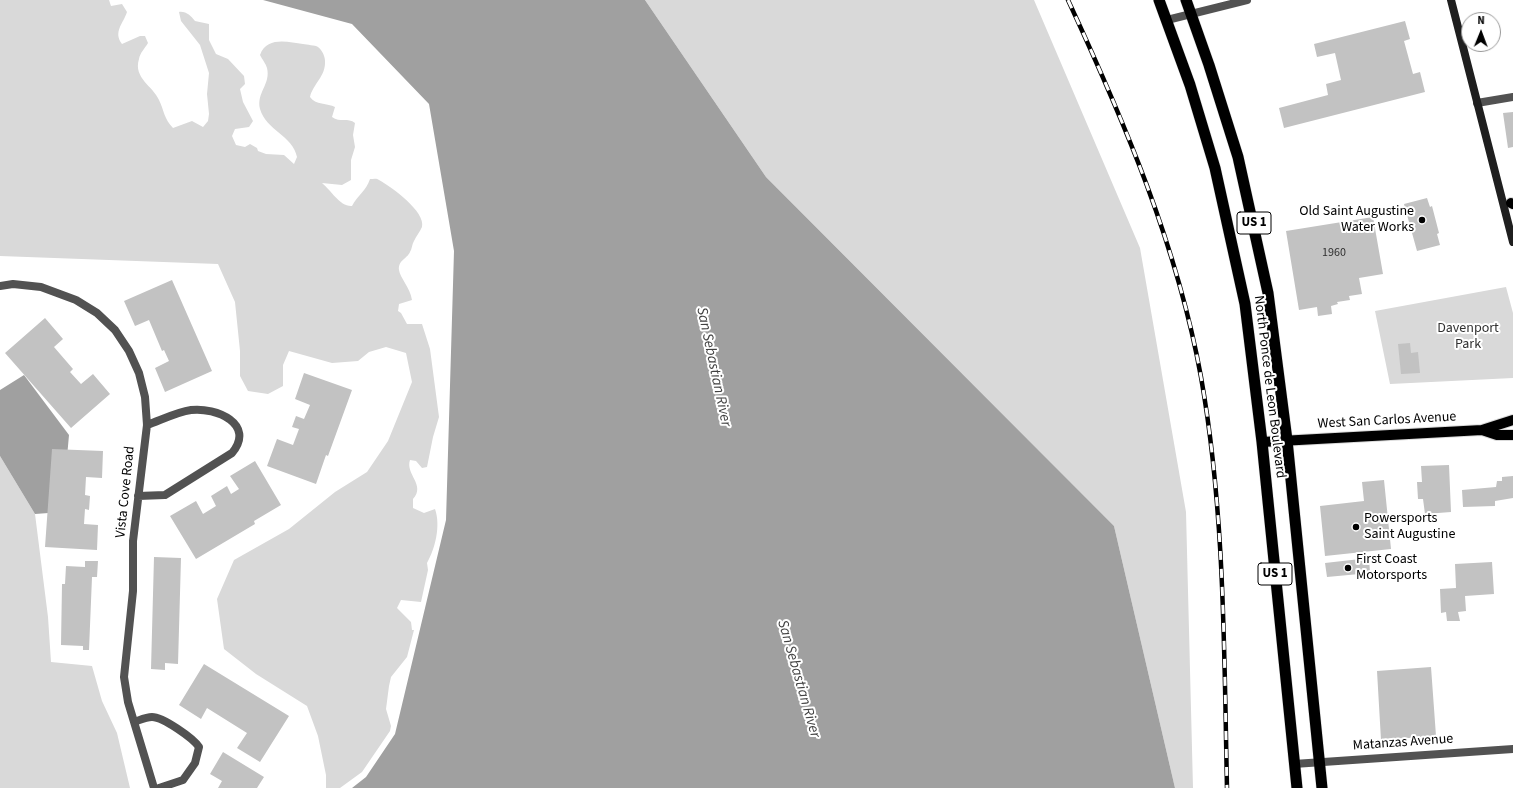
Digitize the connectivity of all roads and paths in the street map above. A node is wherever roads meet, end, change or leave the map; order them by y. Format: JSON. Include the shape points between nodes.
{"nodes":[{"id":1,"x":1159,"y":0,"type":"edge"},
{"id":2,"x":1186,"y":0,"type":"edge"},
{"id":3,"x":1247,"y":0,"type":"edge"},
{"id":4,"x":1451,"y":0,"type":"edge"},
{"id":5,"x":1191,"y":14,"type":"junction"},
{"id":6,"x":1167,"y":20,"type":"junction"},
{"id":7,"x":1513,"y":97,"type":"edge"},
{"id":8,"x":1477,"y":103,"type":"junction"},
{"id":9,"x":1500,"y":193,"type":"junction"},
{"id":10,"x":1512,"y":204,"type":"edge"},
{"id":11,"x":1513,"y":242,"type":"edge"},
{"id":12,"x":0,"y":286,"type":"edge"},
{"id":13,"x":1513,"y":420,"type":"edge"},
{"id":14,"x":147,"y":425,"type":"junction"},
{"id":15,"x":1482,"y":430,"type":"junction"},
{"id":16,"x":1513,"y":435,"type":"edge"},
{"id":17,"x":1287,"y":440,"type":"junction"},
{"id":18,"x":1262,"y":442,"type":"junction"},
{"id":19,"x":138,"y":496,"type":"junction"},
{"id":20,"x":134,"y":722,"type":"junction"},
{"id":21,"x":1513,"y":749,"type":"edge"},
{"id":22,"x":1319,"y":762,"type":"junction"},
{"id":23,"x":1294,"y":764,"type":"junction"},
{"id":24,"x":154,"y":788,"type":"edge"},
{"id":25,"x":159,"y":788,"type":"edge"},
{"id":26,"x":1297,"y":788,"type":"edge"},
{"id":27,"x":1322,"y":788,"type":"edge"}],
"edges":[{"from":1,"to":6,"type":"highway","name":"North Ponce de Leon Boulevard","number":"US 1"},
{"from":2,"to":5,"type":"highway","name":"North Ponce de Leon Boulevard","number":"US 1"},
{"from":3,"to":5,"type":"street"},
{"from":4,"to":8,"type":"main road"},
{"from":5,"to":6,"type":"street"},
{"from":5,"to":17,"type":"highway","name":"North Ponce de Leon Boulevard","number":"US 1","via":[[1225,114],[1250,203],[1268,293]]},
{"from":6,"to":18,"type":"highway","name":"North Ponce de Leon Boulevard","number":"US 1","via":[[1190,85],[1224,204],[1245,304]]},
{"from":7,"to":8,"type":"street"},
{"from":8,"to":9,"type":"main road"},
{"from":9,"to":10,"type":"main road"},
{"from":9,"to":11,"type":"main road"},
{"from":12,"to":14,"type":"street","name":"Vista Cove Road","via":[[27,285],[53,290],[97,313],[115,330],[134,362],[143,385]]},
{"from":13,"to":15,"type":"main road"},
{"from":14,"to":19,"type":"street","name":"Vista Cove Road"},
{"from":14,"to":19,"type":"street","via":[[190,410],[202,409],[214,411],[236,424],[240,430],[240,437],[238,446],[232,453],[165,495]]},
{"from":15,"to":16,"type":"main road","name":"West San Carlos Avenue","via":[[1497,435]]},
{"from":15,"to":17,"type":"main road","name":"West San Carlos Avenue"},
{"from":17,"to":18,"type":"main road","name":"West San Carlos Avenue"},
{"from":17,"to":22,"type":"highway","name":"North Ponce de Leon Boulevard","number":"US 1"},
{"from":18,"to":23,"type":"highway","name":"North Ponce de Leon Boulevard","number":"US 1"},
{"from":19,"to":20,"type":"street","name":"Vista Cove Road","via":[[133,541],[133,591],[124,677]]},
{"from":20,"to":24,"type":"street","name":"Vista Cove Road"},
{"from":20,"to":25,"type":"street","via":[[153,717],[161,719],[195,741],[199,747],[195,763],[183,780]]},
{"from":21,"to":22,"type":"street","name":"Matanzas Avenue"},
{"from":22,"to":23,"type":"street","name":"Matanzas Avenue"},
{"from":22,"to":27,"type":"highway","name":"North Ponce de Leon Boulevard","number":"US 1"},
{"from":23,"to":26,"type":"highway","name":"North Ponce de Leon Boulevard","number":"US 1"}]}
